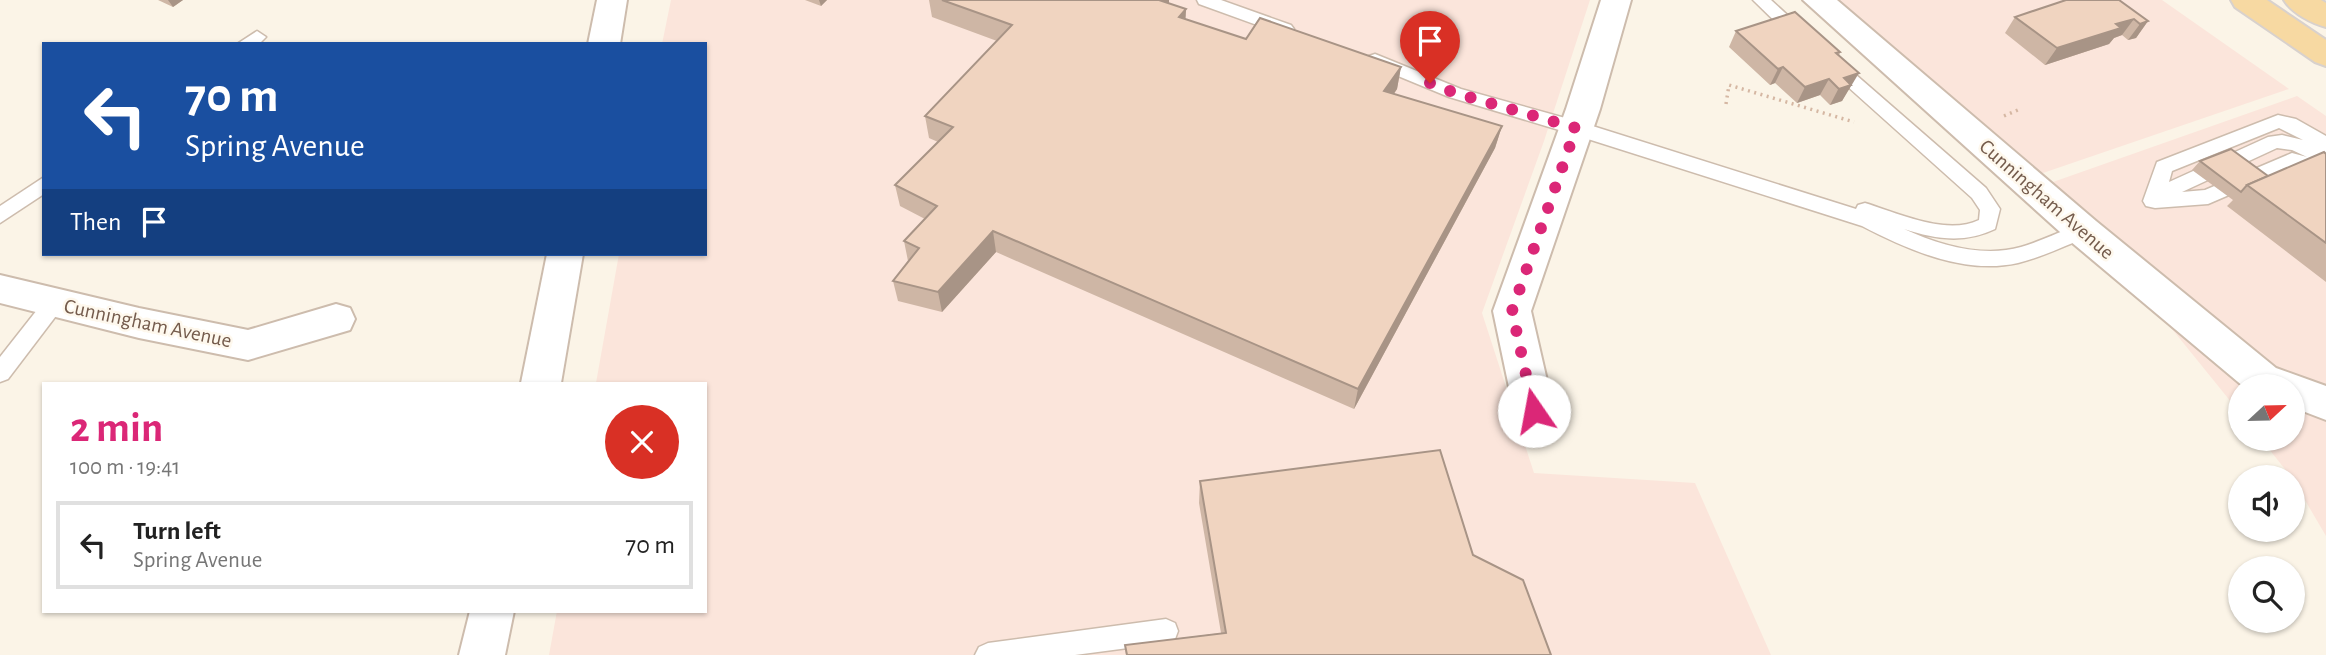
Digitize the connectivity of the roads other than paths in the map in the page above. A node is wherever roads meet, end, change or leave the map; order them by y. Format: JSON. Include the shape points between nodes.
{"nodes":[{"id":1,"x":612,"y":0,"type":"edge"},
{"id":2,"x":1205,"y":0,"type":"edge"},
{"id":3,"x":1616,"y":0,"type":"edge"},
{"id":4,"x":1760,"y":0,"type":"edge"},
{"id":5,"x":1818,"y":0,"type":"edge"},
{"id":6,"x":2246,"y":0,"type":"edge"},
{"id":7,"x":2299,"y":0,"type":"edge"},
{"id":8,"x":2326,"y":17,"type":"edge"},
{"id":9,"x":1301,"y":34,"type":"edge"},
{"id":10,"x":604,"y":42,"type":"edge"},
{"id":11,"x":1361,"y":55,"type":"edge"},
{"id":12,"x":2326,"y":55,"type":"edge"},
{"id":13,"x":1576,"y":128,"type":"junction"},
{"id":14,"x":2326,"y":145,"type":"edge"},
{"id":15,"x":2326,"y":160,"type":"edge"},
{"id":16,"x":2326,"y":176,"type":"edge"},
{"id":17,"x":42,"y":185,"type":"edge"},
{"id":18,"x":2153,"y":201,"type":"junction"},
{"id":19,"x":1863,"y":209,"type":"dead end"},
{"id":20,"x":0,"y":216,"type":"edge"},
{"id":21,"x":2083,"y":231,"type":"junction"},
{"id":22,"x":565,"y":256,"type":"edge"},
{"id":23,"x":0,"y":289,"type":"edge"},
{"id":24,"x":55,"y":302,"type":"junction"},
{"id":25,"x":336,"y":319,"type":"dead end"},
{"id":26,"x":0,"y":373,"type":"edge"},
{"id":27,"x":2256,"y":374,"type":"edge"},
{"id":28,"x":541,"y":382,"type":"edge"},
{"id":29,"x":2305,"y":395,"type":"edge"},
{"id":30,"x":2326,"y":403,"type":"edge"},
{"id":31,"x":1534,"y":411,"type":"dead end"},
{"id":32,"x":492,"y":613,"type":"edge"},
{"id":33,"x":1166,"y":631,"type":"dead end"},
{"id":34,"x":482,"y":655,"type":"edge"},
{"id":35,"x":988,"y":655,"type":"edge"}],
"edges":[{"from":1,"to":10,"type":"street"},
{"from":2,"to":9,"type":"lane"},
{"from":3,"to":13,"type":"street"},
{"from":4,"to":19,"type":"lane","via":[[1979,193],[1990,209],[1988,224],[1977,232],[1945,232]]},
{"from":5,"to":21,"type":"street","name":"Cunningham Avenue"},
{"from":6,"to":12,"type":"main road"},
{"from":7,"to":8,"type":"main road"},
{"from":11,"to":13,"type":"lane","via":[[1455,93]]},
{"from":13,"to":21,"type":"lane","via":[[1868,221],[1901,239],[1984,258],[2016,256]]},
{"from":13,"to":31,"type":"street","via":[[1512,311]]},
{"from":14,"to":18,"type":"lane","via":[[2290,123],[2269,124],[2164,167]]},
{"from":15,"to":18,"type":"lane","via":[[2303,145],[2275,142],[2185,181]]},
{"from":16,"to":18,"type":"lane","via":[[2292,160],[2208,197]]},
{"from":17,"to":20,"type":"lane"},
{"from":21,"to":27,"type":"street","name":"Cunningham Avenue"},
{"from":22,"to":28,"type":"street"},
{"from":23,"to":24,"type":"street","name":"Cunningham Avenue"},
{"from":24,"to":25,"type":"street","name":"Cunningham Avenue","via":[[248,345]]},
{"from":24,"to":26,"type":"lane"},
{"from":29,"to":30,"type":"street"},
{"from":32,"to":34,"type":"street"},
{"from":33,"to":35,"type":"lane"}]}
